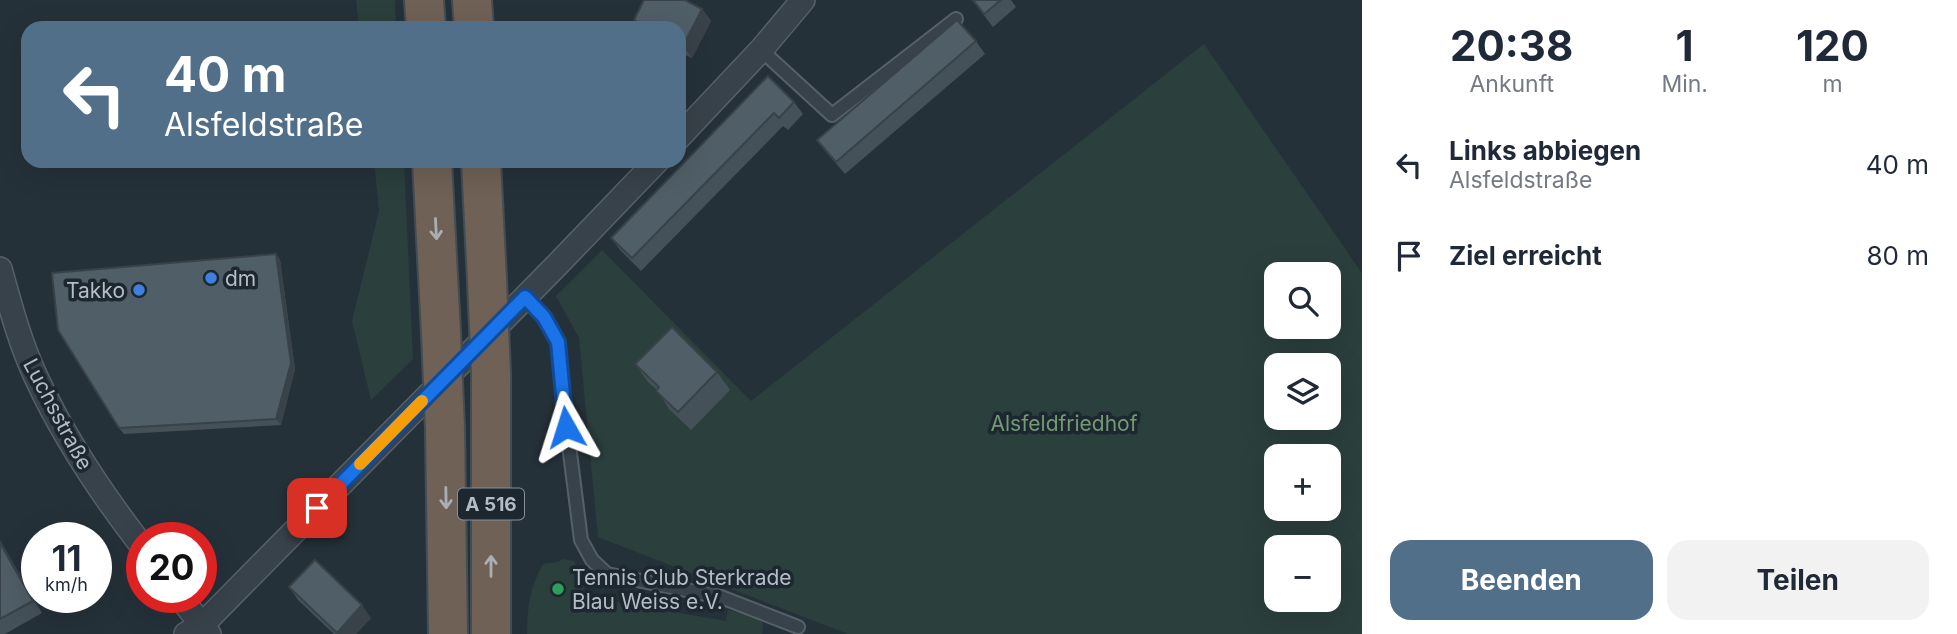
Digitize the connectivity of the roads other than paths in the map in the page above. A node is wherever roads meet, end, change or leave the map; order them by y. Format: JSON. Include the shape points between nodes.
{"nodes":[{"id":1,"x":424,"y":0,"type":"edge"},
{"id":2,"x":472,"y":0,"type":"edge"},
{"id":3,"x":803,"y":0,"type":"edge"},
{"id":4,"x":956,"y":19,"type":"edge"},
{"id":5,"x":426,"y":21,"type":"edge"},
{"id":6,"x":474,"y":21,"type":"edge"},
{"id":7,"x":761,"y":50,"type":"junction"},
{"id":8,"x":686,"y":130,"type":"edge"},
{"id":9,"x":432,"y":168,"type":"edge"},
{"id":10,"x":481,"y":168,"type":"edge"},
{"id":11,"x":650,"y":168,"type":"edge"},
{"id":12,"x":0,"y":269,"type":"edge"},
{"id":13,"x":525,"y":297,"type":"junction"},
{"id":14,"x":126,"y":526,"type":"edge"},
{"id":15,"x":189,"y":613,"type":"edge"},
{"id":16,"x":798,"y":627,"type":"dead end"},
{"id":17,"x":199,"y":631,"type":"edge"},
{"id":18,"x":447,"y":634,"type":"edge"},
{"id":19,"x":491,"y":634,"type":"edge"}],
"edges":[{"from":1,"to":5,"type":"highway"},
{"from":2,"to":6,"type":"highway"},
{"from":3,"to":7,"type":"street"},
{"from":4,"to":7,"type":"lane","via":[[832,114]]},
{"from":7,"to":8,"type":"street"},
{"from":9,"to":18,"type":"highway","number":"A 516","one_way":true,"bridge":true,"via":[[446,429]]},
{"from":19,"to":10,"type":"highway","number":"A 516","one_way":true,"bridge":true,"via":[[491,374]]},
{"from":11,"to":13,"type":"street"},
{"from":12,"to":14,"type":"street","name":"Luchsstraße","via":[[26,352],[52,408],[69,442]]},
{"from":13,"to":16,"type":"lane","via":[[558,342],[582,540],[592,560],[607,574],[720,597]]},
{"from":13,"to":17,"type":"street"},
{"from":15,"to":17,"type":"street"}]}
